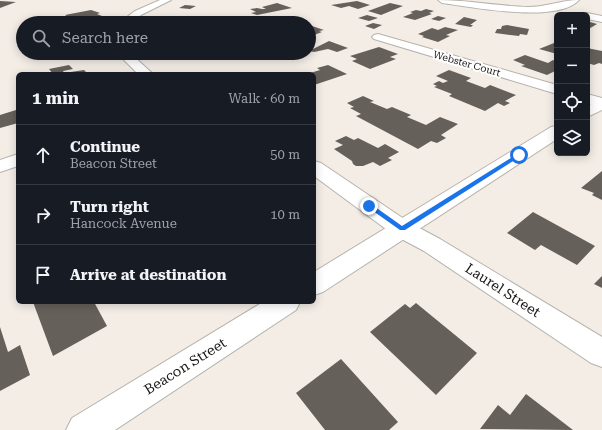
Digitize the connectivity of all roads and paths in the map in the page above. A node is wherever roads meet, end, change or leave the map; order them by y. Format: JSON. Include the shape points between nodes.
{"nodes":[{"id":1,"x":167,"y":0,"type":"edge"},
{"id":2,"x":442,"y":0,"type":"edge"},
{"id":3,"x":575,"y":0,"type":"edge"},
{"id":4,"x":551,"y":9,"type":"junction"},
{"id":5,"x":566,"y":12,"type":"edge"},
{"id":6,"x":134,"y":16,"type":"edge"},
{"id":7,"x":590,"y":17,"type":"edge"},
{"id":8,"x":602,"y":19,"type":"edge"},
{"id":9,"x":378,"y":37,"type":"dead end"},
{"id":10,"x":131,"y":60,"type":"edge"},
{"id":11,"x":144,"y":72,"type":"edge"},
{"id":12,"x":554,"y":89,"type":"edge"},
{"id":13,"x":590,"y":99,"type":"edge"},
{"id":14,"x":602,"y":103,"type":"edge"},
{"id":15,"x":590,"y":110,"type":"edge"},
{"id":16,"x":554,"y":133,"type":"edge"},
{"id":17,"x":16,"y":161,"type":"edge"},
{"id":18,"x":0,"y":166,"type":"edge"},
{"id":19,"x":316,"y":167,"type":"edge"},
{"id":20,"x":402,"y":229,"type":"junction"},
{"id":21,"x":316,"y":283,"type":"edge"},
{"id":22,"x":283,"y":304,"type":"edge"},
{"id":23,"x":602,"y":353,"type":"edge"},
{"id":24,"x":84,"y":430,"type":"edge"}],
"edges":[{"from":1,"to":6,"type":"street"},
{"from":2,"to":4,"type":"street","via":[[511,8]]},
{"from":3,"to":4,"type":"street"},
{"from":4,"to":5,"type":"street"},
{"from":7,"to":8,"type":"street"},
{"from":9,"to":12,"type":"street","name":"Webster Court"},
{"from":10,"to":11,"type":"street"},
{"from":13,"to":14,"type":"street"},
{"from":14,"to":15,"type":"street"},
{"from":16,"to":20,"type":"street"},
{"from":17,"to":18,"type":"street"},
{"from":19,"to":20,"type":"street","name":"Laurel Street"},
{"from":20,"to":21,"type":"street"},
{"from":20,"to":23,"type":"street","name":"Laurel Street","via":[[432,245]]},
{"from":22,"to":24,"type":"street","name":"Beacon Street"}]}
